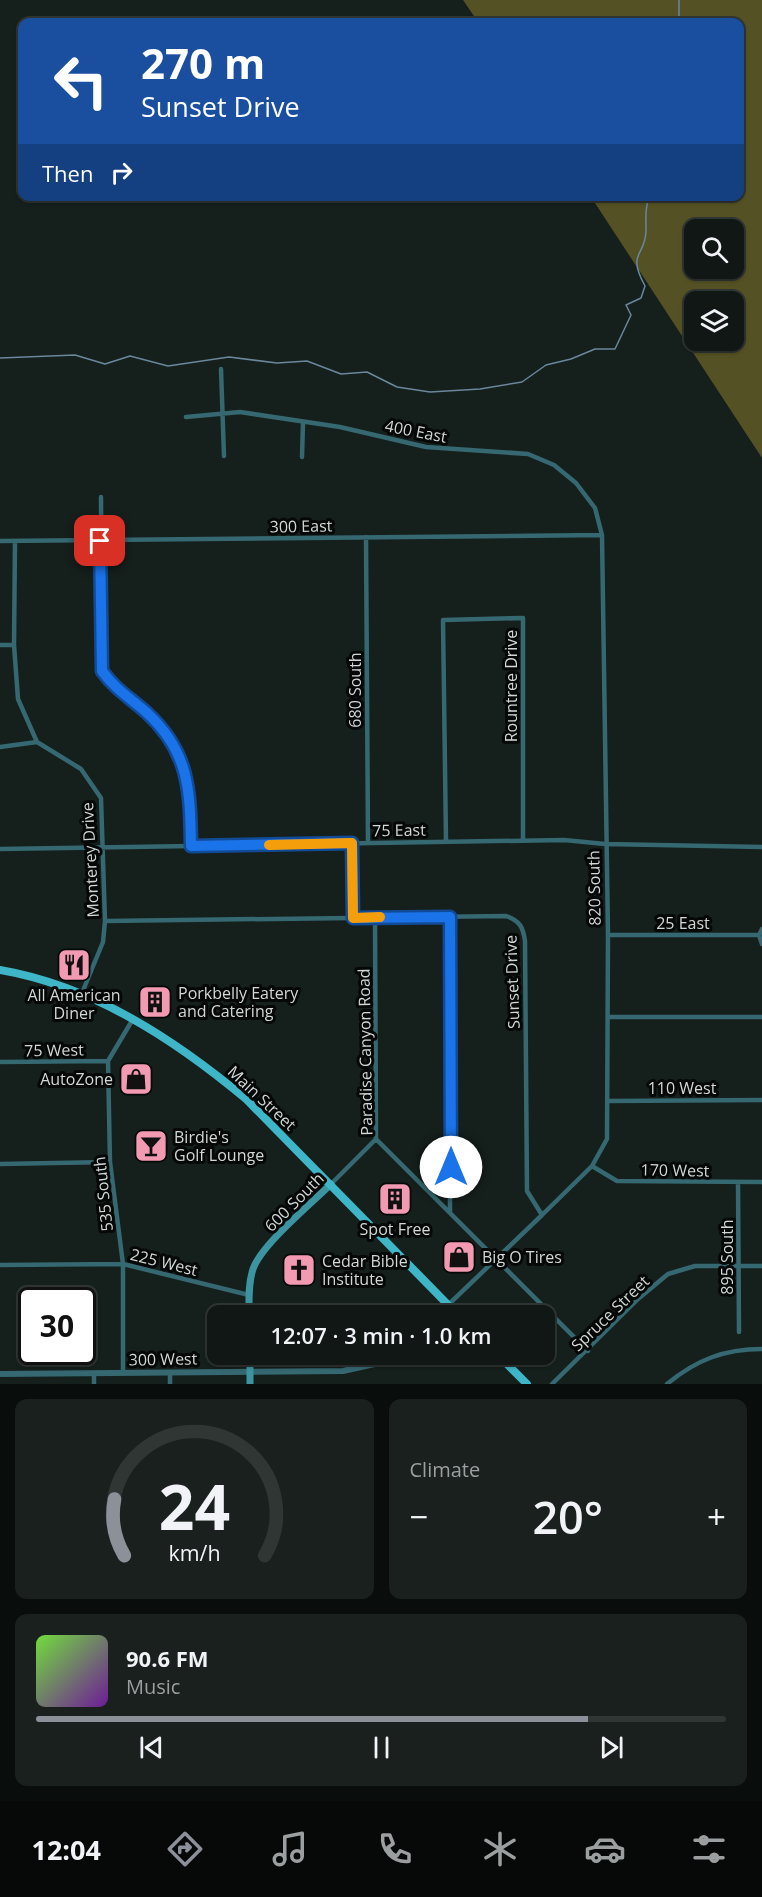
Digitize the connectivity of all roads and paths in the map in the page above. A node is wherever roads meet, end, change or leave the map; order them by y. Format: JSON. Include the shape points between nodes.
{"nodes":[{"id":1,"x":221,"y":369,"type":"dead end"},
{"id":2,"x":221,"y":413,"type":"junction"},
{"id":3,"x":186,"y":417,"type":"dead end"},
{"id":4,"x":303,"y":423,"type":"junction"},
{"id":5,"x":224,"y":456,"type":"dead end"},
{"id":6,"x":302,"y":457,"type":"dead end"},
{"id":7,"x":100,"y":497,"type":"dead end"},
{"id":8,"x":602,"y":535,"type":"junction"},
{"id":9,"x":366,"y":537,"type":"junction"},
{"id":10,"x":15,"y":541,"type":"junction"},
{"id":11,"x":100,"y":541,"type":"junction"},
{"id":12,"x":0,"y":542,"type":"edge"},
{"id":13,"x":0,"y":645,"type":"edge"},
{"id":14,"x":14,"y":645,"type":"junction"},
{"id":15,"x":37,"y":742,"type":"junction"},
{"id":16,"x":0,"y":747,"type":"edge"},
{"id":17,"x":523,"y":840,"type":"junction"},
{"id":18,"x":446,"y":841,"type":"junction"},
{"id":19,"x":368,"y":842,"type":"junction"},
{"id":20,"x":352,"y":843,"type":"junction"},
{"id":21,"x":605,"y":844,"type":"junction"},
{"id":22,"x":191,"y":846,"type":"junction"},
{"id":23,"x":762,"y":847,"type":"edge"},
{"id":24,"x":104,"y":848,"type":"junction"},
{"id":25,"x":0,"y":849,"type":"edge"},
{"id":26,"x":375,"y":917,"type":"junction"},
{"id":27,"x":450,"y":917,"type":"junction"},
{"id":28,"x":353,"y":918,"type":"junction"},
{"id":29,"x":105,"y":921,"type":"junction"},
{"id":30,"x":762,"y":929,"type":"edge"},
{"id":31,"x":608,"y":935,"type":"junction"},
{"id":32,"x":759,"y":935,"type":"junction"},
{"id":33,"x":762,"y":944,"type":"edge"},
{"id":34,"x":0,"y":970,"type":"edge"},
{"id":35,"x":82,"y":993,"type":"junction"},
{"id":36,"x":608,"y":1017,"type":"junction"},
{"id":37,"x":762,"y":1017,"type":"edge"},
{"id":38,"x":133,"y":1019,"type":"junction"},
{"id":39,"x":108,"y":1061,"type":"junction"},
{"id":40,"x":0,"y":1062,"type":"edge"},
{"id":41,"x":762,"y":1100,"type":"edge"},
{"id":42,"x":608,"y":1101,"type":"junction"},
{"id":43,"x":376,"y":1139,"type":"junction"},
{"id":44,"x":111,"y":1162,"type":"junction"},
{"id":45,"x":0,"y":1164,"type":"edge"},
{"id":46,"x":592,"y":1166,"type":"junction"},
{"id":47,"x":738,"y":1182,"type":"junction"},
{"id":48,"x":762,"y":1182,"type":"edge"},
{"id":49,"x":331,"y":1184,"type":"junction"},
{"id":50,"x":450,"y":1212,"type":"junction"},
{"id":51,"x":542,"y":1215,"type":"junction"},
{"id":52,"x":495,"y":1258,"type":"junction"},
{"id":53,"x":123,"y":1264,"type":"junction"},
{"id":54,"x":0,"y":1265,"type":"edge"},
{"id":55,"x":739,"y":1265,"type":"junction"},
{"id":56,"x":762,"y":1266,"type":"edge"},
{"id":57,"x":249,"y":1295,"type":"junction"},
{"id":58,"x":249,"y":1305,"type":"edge"},
{"id":59,"x":448,"y":1305,"type":"joint"},
{"id":60,"x":739,"y":1332,"type":"dead end"},
{"id":61,"x":762,"y":1349,"type":"edge"},
{"id":62,"x":588,"y":1351,"type":"junction"},
{"id":63,"x":250,"y":1365,"type":"edge"},
{"id":64,"x":375,"y":1365,"type":"edge"},
{"id":65,"x":508,"y":1365,"type":"edge"},
{"id":66,"x":250,"y":1372,"type":"junction"},
{"id":67,"x":94,"y":1373,"type":"junction"},
{"id":68,"x":123,"y":1373,"type":"junction"},
{"id":69,"x":170,"y":1373,"type":"junction"},
{"id":70,"x":0,"y":1374,"type":"edge"},
{"id":71,"x":94,"y":1384,"type":"edge"},
{"id":72,"x":170,"y":1384,"type":"edge"},
{"id":73,"x":250,"y":1384,"type":"edge"},
{"id":74,"x":526,"y":1384,"type":"edge"},
{"id":75,"x":552,"y":1384,"type":"edge"},
{"id":76,"x":667,"y":1384,"type":"edge"}],
"edges":[{"from":1,"to":2,"type":"street"},
{"from":2,"to":3,"type":"street","name":"400 East"},
{"from":2,"to":4,"type":"street","name":"400 East","via":[[240,412]]},
{"from":2,"to":5,"type":"street"},
{"from":4,"to":6,"type":"street"},
{"from":4,"to":8,"type":"street","name":"400 East","via":[[340,427],[426,447],[528,454],[554,465],[576,483],[595,508]]},
{"from":7,"to":11,"type":"street"},
{"from":8,"to":9,"type":"street","name":"300 East"},
{"from":8,"to":21,"type":"street","name":"820 South"},
{"from":9,"to":11,"type":"street","name":"300 East"},
{"from":9,"to":19,"type":"street","name":"680 South"},
{"from":10,"to":11,"type":"street","name":"300 East"},
{"from":10,"to":12,"type":"street","name":"300 East"},
{"from":10,"to":14,"type":"street"},
{"from":11,"to":22,"type":"street","via":[[102,671],[115,689],[166,733],[183,761],[190,794]]},
{"from":13,"to":14,"type":"street"},
{"from":14,"to":15,"type":"street","via":[[18,699]]},
{"from":15,"to":16,"type":"street"},
{"from":15,"to":24,"type":"street","name":"Monterey Drive","via":[[81,769],[101,798]]},
{"from":17,"to":18,"type":"street","name":"75 East"},
{"from":17,"to":18,"type":"street","name":"Rountree Drive","via":[[523,618],[486,618],[443,620]]},
{"from":17,"to":21,"type":"street","name":"75 East"},
{"from":18,"to":19,"type":"street","name":"75 East"},
{"from":19,"to":20,"type":"street","name":"75 East"},
{"from":20,"to":22,"type":"street","name":"75 East"},
{"from":20,"to":28,"type":"street"},
{"from":21,"to":23,"type":"street","name":"75 East"},
{"from":21,"to":31,"type":"street","name":"820 South"},
{"from":22,"to":24,"type":"street","name":"75 East"},
{"from":24,"to":25,"type":"street","name":"75 East"},
{"from":24,"to":29,"type":"street","name":"Monterey Drive"},
{"from":26,"to":27,"type":"street","name":"Sunset Drive"},
{"from":26,"to":28,"type":"street","name":"Sunset Drive"},
{"from":26,"to":43,"type":"street","name":"Paradise Canyon Road"},
{"from":27,"to":50,"type":"street"},
{"from":27,"to":51,"type":"street","name":"Sunset Drive","via":[[506,916],[517,920],[523,928],[527,1191]]},
{"from":28,"to":29,"type":"street","name":"Sunset Drive"},
{"from":29,"to":35,"type":"street","name":"Monterey Drive","via":[[103,942]]},
{"from":30,"to":32,"type":"street"},
{"from":31,"to":32,"type":"street","name":"25 East"},
{"from":31,"to":36,"type":"street","name":"820 South"},
{"from":32,"to":33,"type":"street"},
{"from":34,"to":35,"type":"main road","name":"Main Street"},
{"from":35,"to":38,"type":"main road","name":"Main Street"},
{"from":36,"to":37,"type":"street"},
{"from":36,"to":42,"type":"street","name":"820 South"},
{"from":38,"to":39,"type":"street"},
{"from":38,"to":49,"type":"main road","name":"Main Street","via":[[179,1047],[246,1099]]},
{"from":39,"to":40,"type":"street","name":"75 West"},
{"from":39,"to":44,"type":"street","name":"535 South"},
{"from":41,"to":42,"type":"street","name":"110 West"},
{"from":42,"to":46,"type":"street","name":"820 South","via":[[607,1139]]},
{"from":43,"to":49,"type":"street","name":"600 South"},
{"from":43,"to":50,"type":"street","name":"Paradise Canyon Road"},
{"from":44,"to":45,"type":"street"},
{"from":44,"to":53,"type":"street","name":"535 South"},
{"from":46,"to":47,"type":"street","name":"170 West","via":[[617,1181]]},
{"from":46,"to":51,"type":"street","name":"820 South"},
{"from":47,"to":48,"type":"street","name":"170 West"},
{"from":47,"to":55,"type":"street","name":"895 South"},
{"from":49,"to":57,"type":"main road","name":"600 South","via":[[264,1251],[253,1269]]},
{"from":49,"to":59,"type":"main road","name":"Main Street"},
{"from":50,"to":52,"type":"street","name":"Paradise Canyon Road"},
{"from":51,"to":52,"type":"street"},
{"from":52,"to":59,"type":"street"},
{"from":52,"to":62,"type":"street","name":"Paradise Canyon Road"},
{"from":53,"to":54,"type":"street","name":"225 West"},
{"from":53,"to":57,"type":"street","name":"225 West"},
{"from":53,"to":68,"type":"street","name":"535 South"},
{"from":55,"to":56,"type":"street","name":"Spruce Street"},
{"from":55,"to":60,"type":"street","name":"895 South"},
{"from":55,"to":62,"type":"street","name":"Spruce Street","via":[[695,1266],[668,1274]]},
{"from":57,"to":58,"type":"main road","name":"600 South"},
{"from":61,"to":76,"type":"street","via":[[712,1355]]},
{"from":62,"to":75,"type":"street","name":"Spruce Street"},
{"from":63,"to":66,"type":"main road"},
{"from":64,"to":66,"type":"street","name":"300 West","via":[[343,1371]]},
{"from":65,"to":74,"type":"main road"},
{"from":66,"to":69,"type":"street","name":"300 West"},
{"from":66,"to":73,"type":"main road"},
{"from":67,"to":68,"type":"street","name":"300 West"},
{"from":67,"to":70,"type":"street","name":"300 West"},
{"from":67,"to":71,"type":"street"},
{"from":68,"to":69,"type":"street","name":"300 West"},
{"from":69,"to":72,"type":"street"}]}
